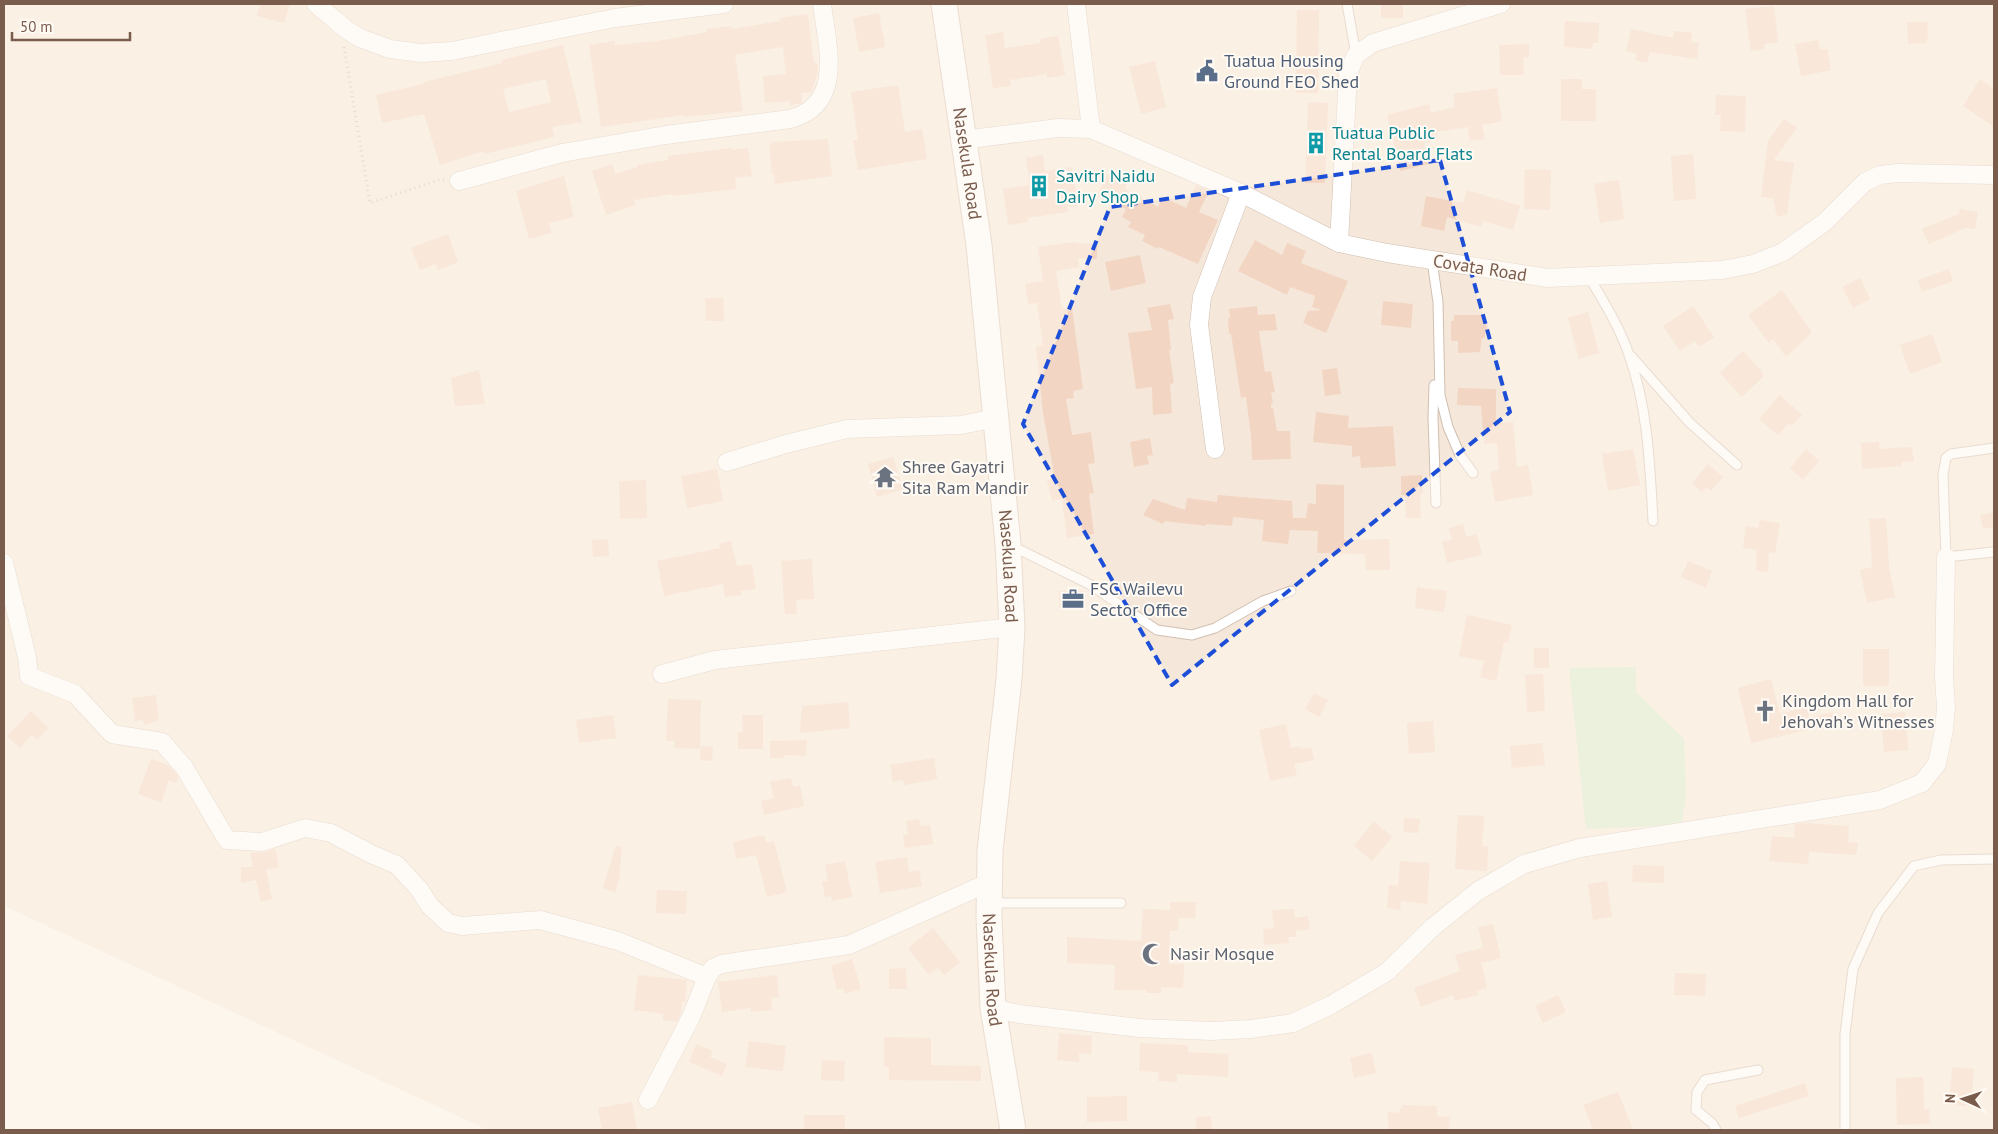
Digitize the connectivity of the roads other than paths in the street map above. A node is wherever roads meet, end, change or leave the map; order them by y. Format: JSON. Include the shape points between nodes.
{"nodes":[{"id":1,"x":316,"y":4,"type":"edge"},
{"id":2,"x":724,"y":4,"type":"edge"},
{"id":3,"x":822,"y":4,"type":"edge"},
{"id":4,"x":944,"y":4,"type":"edge"},
{"id":5,"x":1076,"y":4,"type":"edge"},
{"id":6,"x":1347,"y":4,"type":"edge"},
{"id":7,"x":1501,"y":4,"type":"edge"},
{"id":8,"x":1356,"y":55,"type":"junction"},
{"id":9,"x":1090,"y":129,"type":"junction"},
{"id":10,"x":963,"y":140,"type":"junction"},
{"id":11,"x":1994,"y":175,"type":"edge"},
{"id":12,"x":460,"y":180,"type":"road end"},
{"id":13,"x":1241,"y":193,"type":"junction"},
{"id":14,"x":1339,"y":243,"type":"junction"},
{"id":15,"x":1432,"y":260,"type":"junction"},
{"id":16,"x":1589,"y":277,"type":"junction"},
{"id":17,"x":1438,"y":302,"type":"junction"},
{"id":18,"x":1629,"y":354,"type":"junction"},
{"id":19,"x":996,"y":418,"type":"junction"},
{"id":20,"x":1994,"y":448,"type":"edge"},
{"id":21,"x":1215,"y":449,"type":"dead end"},
{"id":22,"x":727,"y":462,"type":"dead end"},
{"id":23,"x":1737,"y":465,"type":"dead end"},
{"id":24,"x":1473,"y":473,"type":"dead end"},
{"id":25,"x":1436,"y":504,"type":"dead end"},
{"id":26,"x":1653,"y":521,"type":"dead end"},
{"id":27,"x":1008,"y":544,"type":"junction"},
{"id":28,"x":1994,"y":552,"type":"edge"},
{"id":29,"x":1946,"y":557,"type":"junction"},
{"id":30,"x":4,"y":563,"type":"edge"},
{"id":31,"x":1291,"y":591,"type":"dead end"},
{"id":32,"x":1012,"y":627,"type":"junction"},
{"id":33,"x":662,"y":674,"type":"dead end"},
{"id":34,"x":1994,"y":859,"type":"edge"},
{"id":35,"x":989,"y":893,"type":"junction"},
{"id":36,"x":1121,"y":903,"type":"dead end"},
{"id":37,"x":707,"y":977,"type":"junction"},
{"id":38,"x":993,"y":1008,"type":"junction"},
{"id":39,"x":1758,"y":1070,"type":"dead end"},
{"id":40,"x":648,"y":1100,"type":"dead end"},
{"id":41,"x":1013,"y":1130,"type":"edge"},
{"id":42,"x":1716,"y":1130,"type":"edge"},
{"id":43,"x":1845,"y":1130,"type":"edge"}],
"edges":[{"from":1,"to":2,"type":"street","via":[[347,30],[375,45],[405,52],[437,53],[615,18]]},
{"from":3,"to":12,"type":"street","via":[[828,80],[819,101],[801,115],[562,153]]},
{"from":4,"to":10,"type":"main road","name":"Nasekula Road"},
{"from":5,"to":9,"type":"street"},
{"from":6,"to":8,"type":"lane"},
{"from":7,"to":8,"type":"street","via":[[1373,43]]},
{"from":8,"to":14,"type":"street","via":[[1348,73]]},
{"from":9,"to":10,"type":"street","name":"Covata Road","via":[[1058,128]]},
{"from":9,"to":13,"type":"street","name":"Covata Road"},
{"from":10,"to":19,"type":"main road","name":"Nasekula Road","via":[[979,245]]},
{"from":11,"to":16,"type":"street","name":"Covata Road","via":[[1880,175],[1865,182],[1825,222],[1783,252],[1753,264],[1722,270]]},
{"from":13,"to":14,"type":"street","name":"Covata Road"},
{"from":13,"to":21,"type":"street","via":[[1202,297],[1199,325]]},
{"from":14,"to":15,"type":"street","name":"Covata Road"},
{"from":15,"to":16,"type":"street","name":"Covata Road","via":[[1548,278]]},
{"from":15,"to":17,"type":"lane"},
{"from":16,"to":18,"type":"lane","via":[[1609,310]]},
{"from":17,"to":24,"type":"lane","via":[[1440,395],[1448,427],[1460,455]]},
{"from":17,"to":25,"type":"lane","via":[[1433,418]]},
{"from":18,"to":23,"type":"lane","via":[[1689,422]]},
{"from":18,"to":26,"type":"lane","via":[[1639,388],[1650,459]]},
{"from":19,"to":22,"type":"street","via":[[961,425],[848,430]]},
{"from":19,"to":27,"type":"main road","name":"Nasekula Road"},
{"from":20,"to":29,"type":"lane","via":[[1951,454],[1946,458],[1943,475]]},
{"from":27,"to":31,"type":"lane","via":[[1089,584],[1157,630],[1192,635],[1214,628],[1264,601]]},
{"from":27,"to":32,"type":"main road","name":"Nasekula Road"},
{"from":28,"to":29,"type":"lane"},
{"from":29,"to":38,"type":"street","via":[[1944,730],[1937,764],[1922,783],[1880,800],[1580,848],[1524,864],[1478,891],[1387,972],[1292,1024],[1211,1031],[1140,1028]]},
{"from":30,"to":37,"type":"street","via":[[29,676],[74,694],[112,734],[162,742],[184,767],[227,840],[262,842],[306,828],[331,833],[397,865],[430,906],[448,922],[462,926],[540,920],[618,941]]},
{"from":32,"to":33,"type":"street","via":[[715,660]]},
{"from":32,"to":35,"type":"main road","name":"Nasekula Road","via":[[990,851]]},
{"from":34,"to":43,"type":"lane","via":[[1941,860],[1914,866],[1878,913],[1853,969],[1845,1034]]},
{"from":35,"to":36,"type":"lane"},
{"from":35,"to":37,"type":"street","via":[[849,944],[722,964],[713,968]]},
{"from":35,"to":38,"type":"main road","name":"Nasekula Road"},
{"from":37,"to":40,"type":"street","via":[[691,1017]]},
{"from":38,"to":41,"type":"main road","name":"Nasekula Road"},
{"from":39,"to":42,"type":"lane","via":[[1705,1080],[1696,1092],[1696,1110]]}]}
